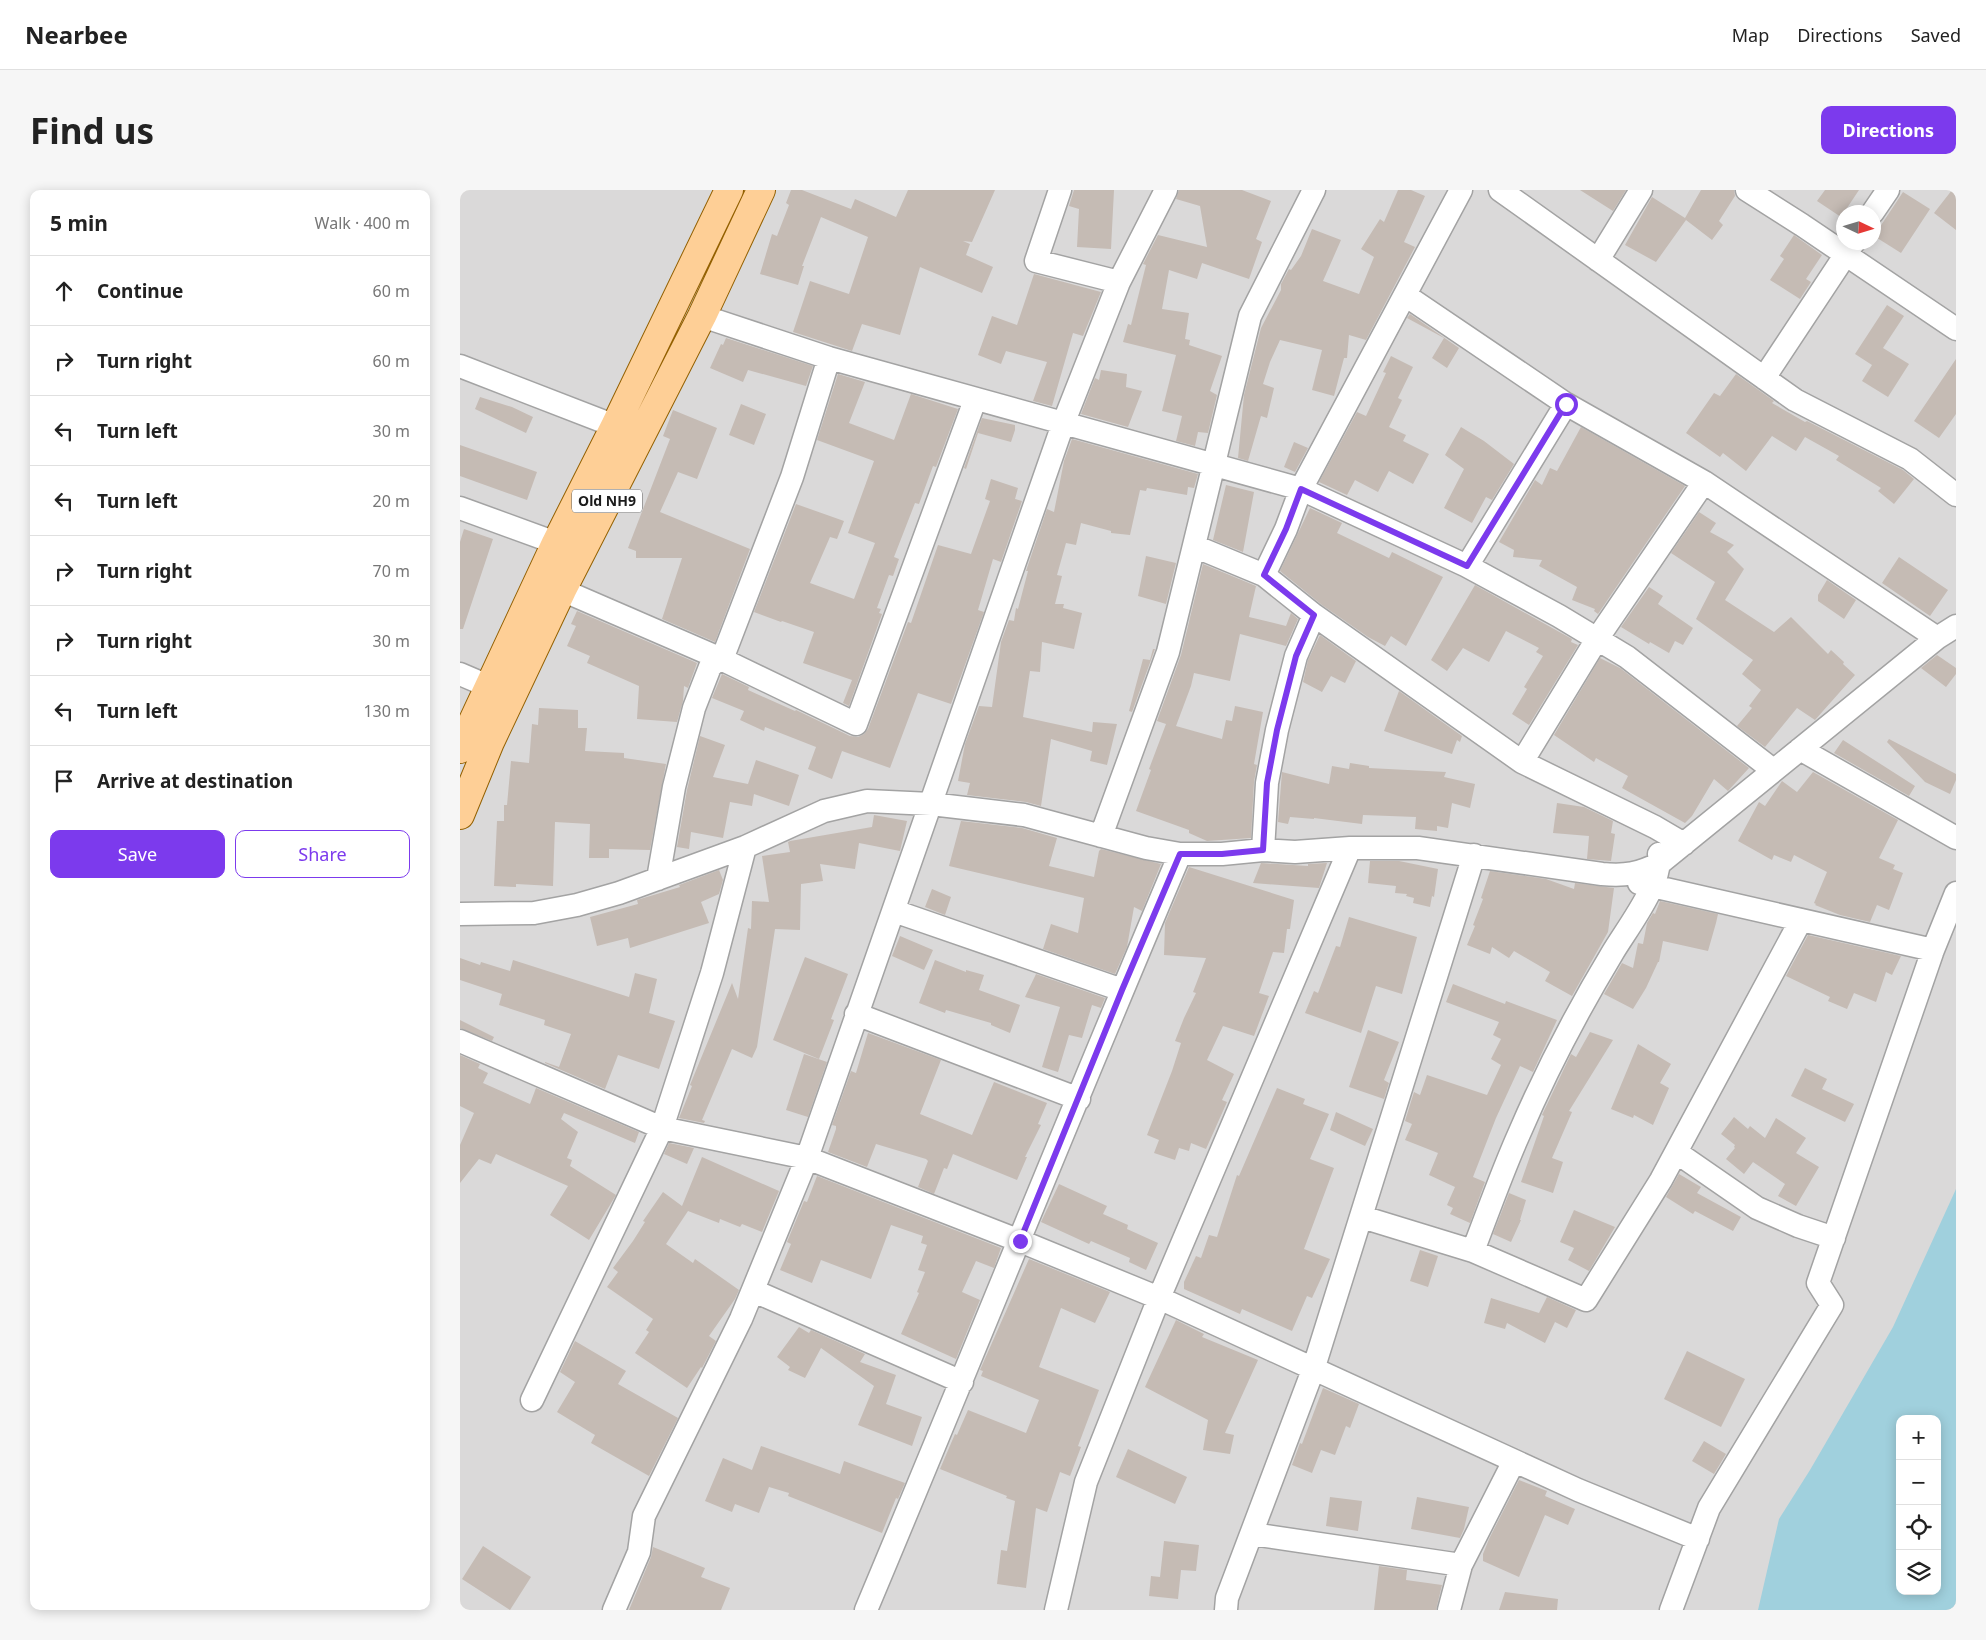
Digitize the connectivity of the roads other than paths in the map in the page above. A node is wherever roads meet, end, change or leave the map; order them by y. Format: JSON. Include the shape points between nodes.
{"nodes":[{"id":1,"x":729,"y":190,"type":"edge"},
{"id":2,"x":761,"y":190,"type":"edge"},
{"id":3,"x":1060,"y":190,"type":"edge"},
{"id":4,"x":1166,"y":190,"type":"edge"},
{"id":5,"x":1314,"y":190,"type":"edge"},
{"id":6,"x":1462,"y":190,"type":"edge"},
{"id":7,"x":1500,"y":190,"type":"edge"},
{"id":8,"x":1641,"y":190,"type":"edge"},
{"id":9,"x":1888,"y":190,"type":"edge"},
{"id":10,"x":1754,"y":192,"type":"edge"},
{"id":11,"x":1878,"y":205,"type":"edge"},
{"id":12,"x":1836,"y":240,"type":"edge"},
{"id":13,"x":1849,"y":250,"type":"edge"},
{"id":14,"x":1853,"y":250,"type":"edge"},
{"id":15,"x":1598,"y":260,"type":"junction"},
{"id":16,"x":1119,"y":282,"type":"junction"},
{"id":17,"x":1405,"y":295,"type":"junction"},
{"id":18,"x":702,"y":316,"type":"junction"},
{"id":19,"x":1956,"y":329,"type":"edge"},
{"id":20,"x":829,"y":358,"type":"junction"},
{"id":21,"x":460,"y":366,"type":"edge"},
{"id":22,"x":1764,"y":378,"type":"junction"},
{"id":23,"x":975,"y":400,"type":"junction"},
{"id":24,"x":1566,"y":404,"type":"junction"},
{"id":25,"x":1063,"y":424,"type":"junction"},
{"id":26,"x":615,"y":426,"type":"junction"},
{"id":27,"x":1214,"y":465,"type":"junction"},
{"id":28,"x":1704,"y":482,"type":"junction"},
{"id":29,"x":1301,"y":489,"type":"junction"},
{"id":30,"x":1956,"y":495,"type":"edge"},
{"id":31,"x":460,"y":508,"type":"edge"},
{"id":32,"x":556,"y":543,"type":"junction"},
{"id":33,"x":1194,"y":546,"type":"junction"},
{"id":34,"x":1467,"y":566,"type":"junction"},
{"id":35,"x":1264,"y":575,"type":"junction"},
{"id":36,"x":562,"y":590,"type":"junction"},
{"id":37,"x":1314,"y":615,"type":"junction"},
{"id":38,"x":1956,"y":626,"type":"edge"},
{"id":39,"x":1937,"y":638,"type":"junction"},
{"id":40,"x":1597,"y":639,"type":"junction"},
{"id":41,"x":719,"y":658,"type":"junction"},
{"id":42,"x":460,"y":674,"type":"edge"},
{"id":43,"x":488,"y":686,"type":"junction"},
{"id":44,"x":460,"y":749,"type":"edge"},
{"id":45,"x":1800,"y":749,"type":"junction"},
{"id":46,"x":1522,"y":762,"type":"junction"},
{"id":47,"x":1773,"y":770,"type":"junction"},
{"id":48,"x":931,"y":804,"type":"junction"},
{"id":49,"x":460,"y":815,"type":"edge"},
{"id":50,"x":1655,"y":827,"type":"junction"},
{"id":51,"x":1101,"y":836,"type":"junction"},
{"id":52,"x":1956,"y":838,"type":"edge"},
{"id":53,"x":1684,"y":844,"type":"junction"},
{"id":54,"x":746,"y":847,"type":"junction"},
{"id":55,"x":1350,"y":848,"type":"junction"},
{"id":56,"x":1263,"y":850,"type":"junction"},
{"id":57,"x":1180,"y":854,"type":"junction"},
{"id":58,"x":1474,"y":855,"type":"junction"},
{"id":59,"x":1660,"y":863,"type":"junction"},
{"id":60,"x":1602,"y":874,"type":"junction"},
{"id":61,"x":658,"y":879,"type":"junction"},
{"id":62,"x":1653,"y":887,"type":"junction"},
{"id":63,"x":1956,"y":893,"type":"edge"},
{"id":64,"x":894,"y":911,"type":"junction"},
{"id":65,"x":460,"y":914,"type":"edge"},
{"id":66,"x":1802,"y":920,"type":"junction"},
{"id":67,"x":1933,"y":950,"type":"junction"},
{"id":68,"x":1122,"y":990,"type":"junction"},
{"id":69,"x":856,"y":1014,"type":"junction"},
{"id":70,"x":460,"y":1041,"type":"edge"},
{"id":71,"x":1079,"y":1099,"type":"junction"},
{"id":72,"x":662,"y":1128,"type":"junction"},
{"id":73,"x":1676,"y":1152,"type":"junction"},
{"id":74,"x":807,"y":1158,"type":"junction"},
{"id":75,"x":1362,"y":1217,"type":"junction"},
{"id":76,"x":1834,"y":1238,"type":"junction"},
{"id":77,"x":1020,"y":1241,"type":"junction"},
{"id":78,"x":1473,"y":1251,"type":"junction"},
{"id":79,"x":754,"y":1291,"type":"junction"},
{"id":80,"x":1158,"y":1298,"type":"junction"},
{"id":81,"x":1313,"y":1370,"type":"junction"},
{"id":82,"x":962,"y":1382,"type":"junction"},
{"id":83,"x":532,"y":1400,"type":"dead end"},
{"id":84,"x":1514,"y":1461,"type":"junction"},
{"id":85,"x":1252,"y":1534,"type":"junction"},
{"id":86,"x":1698,"y":1539,"type":"junction"},
{"id":87,"x":1461,"y":1565,"type":"junction"},
{"id":88,"x":614,"y":1610,"type":"edge"},
{"id":89,"x":866,"y":1610,"type":"edge"},
{"id":90,"x":1056,"y":1610,"type":"edge"},
{"id":91,"x":1226,"y":1610,"type":"edge"},
{"id":92,"x":1449,"y":1610,"type":"edge"},
{"id":93,"x":1671,"y":1610,"type":"edge"}],
"edges":[{"from":1,"to":26,"type":"main road","number":"Old NH9"},
{"from":2,"to":18,"type":"main road","number":"Old NH9"},
{"from":3,"to":16,"type":"street","via":[[1036,261]]},
{"from":4,"to":16,"type":"street"},
{"from":5,"to":27,"type":"street","via":[[1250,316]]},
{"from":6,"to":17,"type":"street"},
{"from":7,"to":15,"type":"street"},
{"from":8,"to":15,"type":"street"},
{"from":9,"to":11,"type":"street"},
{"from":10,"to":12,"type":"street"},
{"from":13,"to":22,"type":"street"},
{"from":14,"to":19,"type":"street"},
{"from":15,"to":22,"type":"street"},
{"from":16,"to":25,"type":"street"},
{"from":17,"to":24,"type":"street"},
{"from":17,"to":29,"type":"street"},
{"from":18,"to":20,"type":"street"},
{"from":18,"to":36,"type":"main road","number":"Old NH9"},
{"from":20,"to":23,"type":"street"},
{"from":20,"to":41,"type":"street","via":[[792,477],[724,654]]},
{"from":21,"to":26,"type":"street"},
{"from":22,"to":30,"type":"street","via":[[1795,400],[1910,459]]},
{"from":23,"to":25,"type":"street"},
{"from":23,"to":41,"type":"street","via":[[856,724]]},
{"from":24,"to":28,"type":"street"},
{"from":24,"to":34,"type":"street"},
{"from":25,"to":27,"type":"street"},
{"from":25,"to":48,"type":"street"},
{"from":26,"to":32,"type":"main road","number":"Old NH9"},
{"from":27,"to":29,"type":"street"},
{"from":27,"to":33,"type":"street"},
{"from":28,"to":39,"type":"street"},
{"from":28,"to":40,"type":"street"},
{"from":29,"to":34,"type":"street"},
{"from":29,"to":35,"type":"street"},
{"from":31,"to":32,"type":"street"},
{"from":32,"to":43,"type":"main road","number":"Old NH9"},
{"from":33,"to":35,"type":"street"},
{"from":33,"to":51,"type":"street","via":[[1168,652]]},
{"from":34,"to":40,"type":"street"},
{"from":35,"to":37,"type":"street"},
{"from":36,"to":41,"type":"street"},
{"from":36,"to":49,"type":"main road","number":"Old NH9","via":[[490,742]]},
{"from":37,"to":46,"type":"street"},
{"from":37,"to":56,"type":"street","via":[[1296,656],[1277,730],[1267,783]]},
{"from":38,"to":39,"type":"street"},
{"from":39,"to":45,"type":"street"},
{"from":40,"to":46,"type":"street"},
{"from":40,"to":47,"type":"street","via":[[1627,658]]},
{"from":41,"to":61,"type":"street","via":[[710,667],[694,708],[674,787]]},
{"from":42,"to":43,"type":"street"},
{"from":43,"to":44,"type":"main road","number":"Old NH9"},
{"from":45,"to":47,"type":"street"},
{"from":45,"to":52,"type":"street"},
{"from":46,"to":50,"type":"street"},
{"from":47,"to":53,"type":"street"},
{"from":48,"to":51,"type":"street","via":[[1024,815]]},
{"from":48,"to":54,"type":"street","via":[[867,801],[824,811]]},
{"from":48,"to":64,"type":"street"},
{"from":50,"to":53,"type":"street"},
{"from":50,"to":59,"type":"street"},
{"from":51,"to":57,"type":"street"},
{"from":53,"to":59,"type":"street"},
{"from":54,"to":61,"type":"street"},
{"from":54,"to":72,"type":"street","via":[[712,973]]},
{"from":55,"to":56,"type":"street","via":[[1295,852]]},
{"from":55,"to":58,"type":"street","via":[[1418,848]]},
{"from":55,"to":80,"type":"street"},
{"from":56,"to":57,"type":"street"},
{"from":57,"to":68,"type":"street"},
{"from":58,"to":60,"type":"street"},
{"from":58,"to":75,"type":"street"},
{"from":59,"to":60,"type":"street","via":[[1640,873],[1622,876]]},
{"from":59,"to":62,"type":"street"},
{"from":60,"to":62,"type":"street"},
{"from":61,"to":65,"type":"street","via":[[577,905],[534,913]]},
{"from":62,"to":66,"type":"street"},
{"from":62,"to":78,"type":"street","via":[[1588,993],[1555,1055],[1518,1134]]},
{"from":63,"to":67,"type":"street"},
{"from":64,"to":68,"type":"street"},
{"from":64,"to":69,"type":"street"},
{"from":66,"to":67,"type":"street"},
{"from":66,"to":73,"type":"street"},
{"from":67,"to":76,"type":"street"},
{"from":68,"to":71,"type":"street"},
{"from":69,"to":71,"type":"street"},
{"from":69,"to":74,"type":"street"},
{"from":70,"to":72,"type":"street"},
{"from":71,"to":77,"type":"street"},
{"from":72,"to":74,"type":"street"},
{"from":72,"to":83,"type":"street"},
{"from":73,"to":76,"type":"street","via":[[1757,1208]]},
{"from":73,"to":78,"type":"street","via":[[1586,1300]]},
{"from":74,"to":77,"type":"street"},
{"from":74,"to":79,"type":"street"},
{"from":75,"to":78,"type":"street"},
{"from":75,"to":81,"type":"street"},
{"from":76,"to":86,"type":"street","via":[[1818,1283],[1832,1305],[1709,1508]]},
{"from":77,"to":80,"type":"street"},
{"from":77,"to":82,"type":"street"},
{"from":79,"to":82,"type":"street"},
{"from":79,"to":88,"type":"street","via":[[644,1516],[639,1552]]},
{"from":80,"to":81,"type":"street"},
{"from":80,"to":90,"type":"street","via":[[1086,1482]]},
{"from":81,"to":84,"type":"street"},
{"from":81,"to":85,"type":"street"},
{"from":82,"to":89,"type":"street"},
{"from":84,"to":86,"type":"street"},
{"from":84,"to":87,"type":"street"},
{"from":85,"to":87,"type":"street"},
{"from":85,"to":91,"type":"street","via":[[1227,1598]]},
{"from":86,"to":93,"type":"street"},
{"from":87,"to":92,"type":"street"}]}
